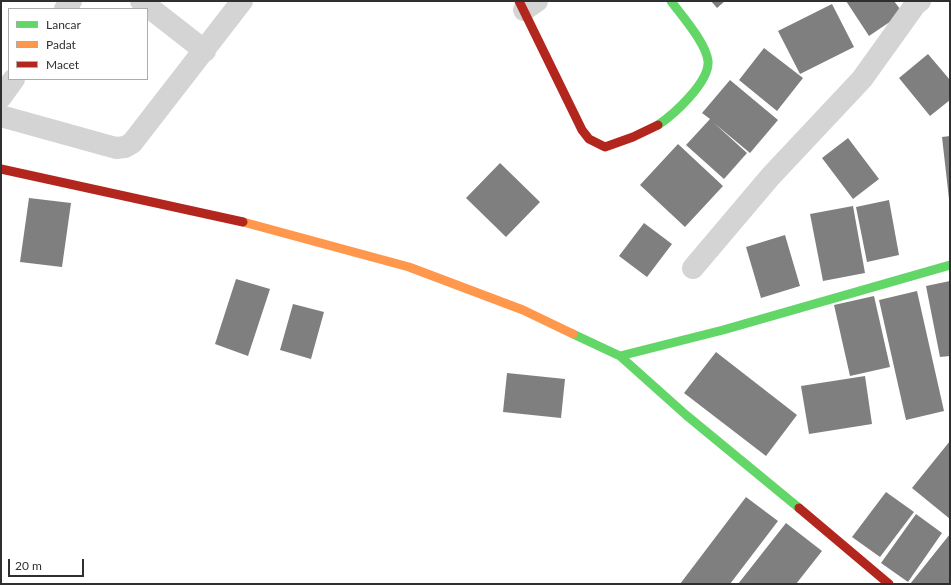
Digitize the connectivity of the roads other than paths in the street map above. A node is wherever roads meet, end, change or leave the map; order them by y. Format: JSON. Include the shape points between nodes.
{"nodes":[{"id":1,"x":141,"y":1,"type":"edge"},
{"id":2,"x":242,"y":1,"type":"edge"},
{"id":3,"x":671,"y":1,"type":"edge"},
{"id":4,"x":920,"y":1,"type":"edge"},
{"id":5,"x":527,"y":4,"type":"edge"},
{"id":6,"x":205,"y":50,"type":"junction"},
{"id":7,"x":13,"y":80,"type":"edge"},
{"id":8,"x":1,"y":97,"type":"edge"},
{"id":9,"x":1,"y":116,"type":"edge"},
{"id":10,"x":1,"y":168,"type":"edge"},
{"id":11,"x":950,"y":264,"type":"edge"},
{"id":12,"x":693,"y":268,"type":"dead end"},
{"id":13,"x":620,"y":356,"type":"junction"},
{"id":14,"x":888,"y":584,"type":"edge"}],
"edges":[{"from":1,"to":6,"type":"street"},
{"from":2,"to":6,"type":"street"},
{"from":3,"to":5,"type":"street","via":[[704,50],[708,60],[708,73],[659,124],[605,147],[589,139],[582,130]]},
{"from":4,"to":12,"type":"street","via":[[862,79],[770,177]]},
{"from":6,"to":9,"type":"street","via":[[132,144],[125,147],[116,148]]},
{"from":7,"to":8,"type":"street"},
{"from":10,"to":13,"type":"street","via":[[240,221],[409,267],[523,310]]},
{"from":11,"to":13,"type":"street","via":[[724,330]]},
{"from":13,"to":14,"type":"street","via":[[673,405],[834,536]]}]}
